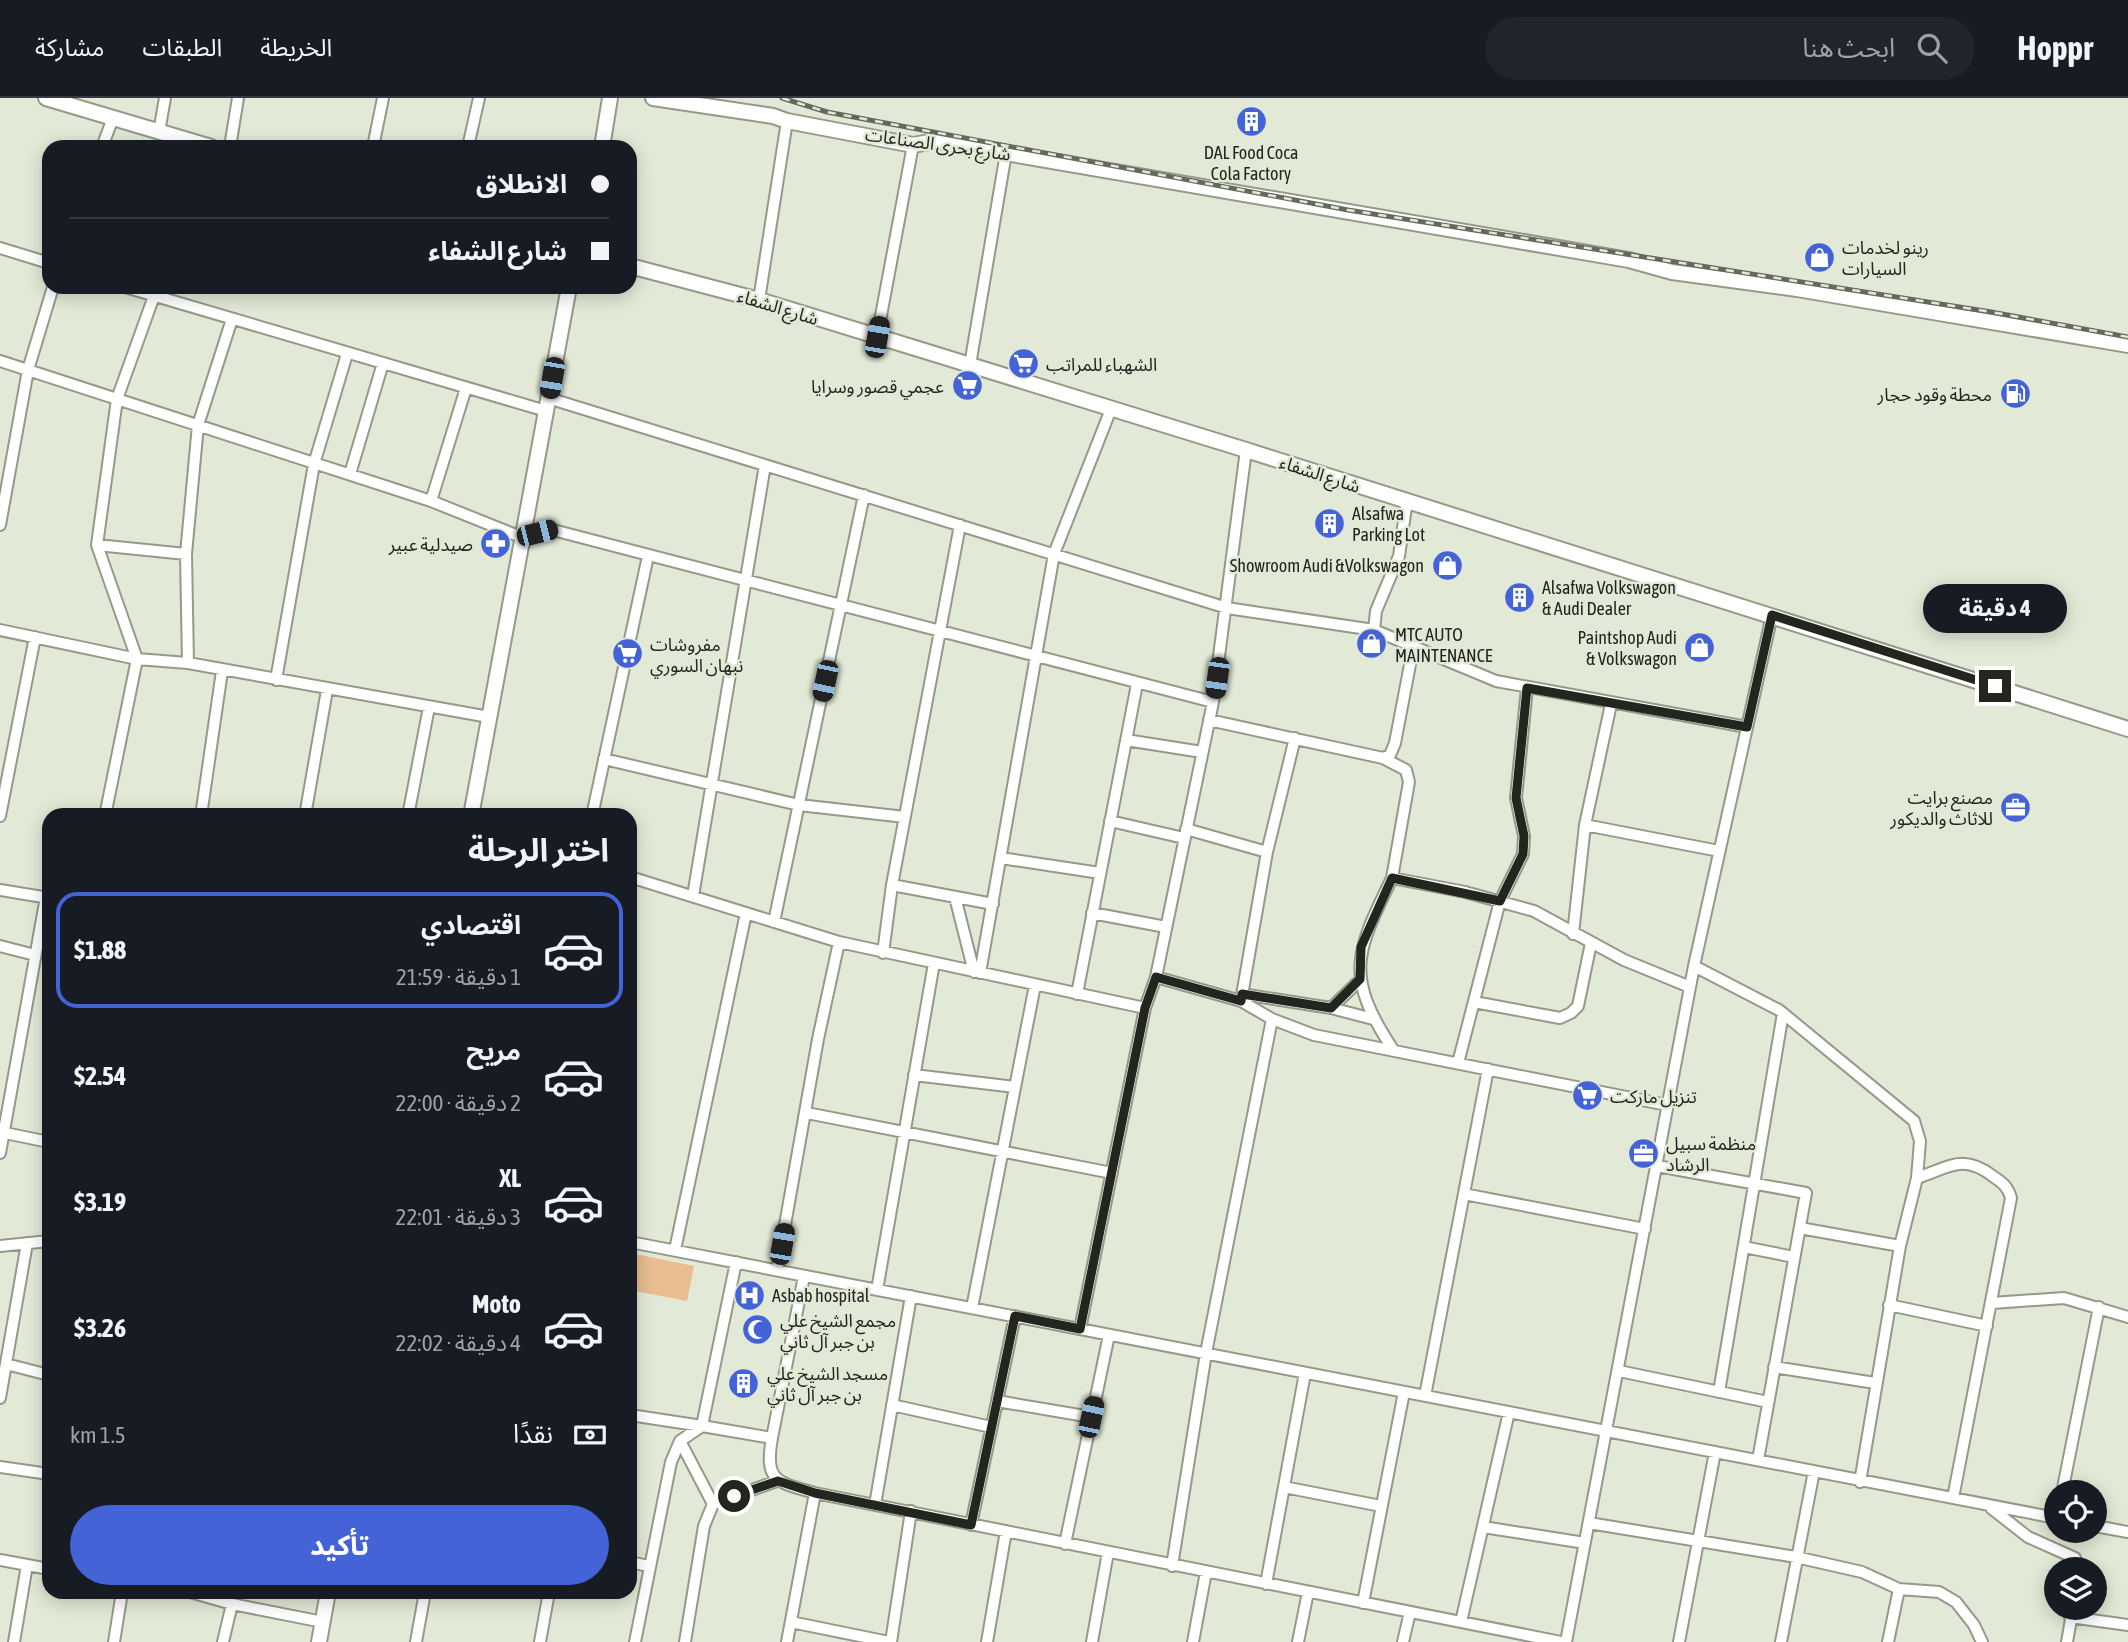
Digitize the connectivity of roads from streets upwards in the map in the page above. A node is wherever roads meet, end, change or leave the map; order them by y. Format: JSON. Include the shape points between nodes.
{"nodes":[{"id":1,"x":46,"y":98,"type":"edge"},
{"id":2,"x":165,"y":98,"type":"edge"},
{"id":3,"x":238,"y":98,"type":"edge"},
{"id":4,"x":383,"y":98,"type":"edge"},
{"id":5,"x":480,"y":98,"type":"edge"},
{"id":6,"x":610,"y":98,"type":"edge"},
{"id":7,"x":653,"y":98,"type":"edge"},
{"id":8,"x":90,"y":104,"type":"edge"},
{"id":9,"x":113,"y":118,"type":"junction"},
{"id":10,"x":787,"y":121,"type":"junction"},
{"id":11,"x":159,"y":132,"type":"junction"},
{"id":12,"x":105,"y":140,"type":"edge"},
{"id":13,"x":187,"y":140,"type":"edge"},
{"id":14,"x":231,"y":140,"type":"edge"},
{"id":15,"x":374,"y":140,"type":"edge"},
{"id":16,"x":470,"y":140,"type":"edge"},
{"id":17,"x":603,"y":140,"type":"edge"},
{"id":18,"x":913,"y":145,"type":"junction"},
{"id":19,"x":1006,"y":153,"type":"junction"},
{"id":20,"x":0,"y":248,"type":"edge"},
{"id":21,"x":42,"y":261,"type":"edge"},
{"id":22,"x":637,"y":268,"type":"edge"},
{"id":23,"x":51,"y":294,"type":"edge"},
{"id":24,"x":148,"y":294,"type":"edge"},
{"id":25,"x":568,"y":294,"type":"edge"},
{"id":26,"x":154,"y":296,"type":"junction"},
{"id":27,"x":759,"y":300,"type":"junction"},
{"id":28,"x":232,"y":318,"type":"junction"},
{"id":29,"x":877,"y":337,"type":"junction"},
{"id":30,"x":2128,"y":345,"type":"edge"},
{"id":31,"x":348,"y":354,"type":"junction"},
{"id":32,"x":0,"y":361,"type":"edge"},
{"id":33,"x":383,"y":363,"type":"junction"},
{"id":34,"x":970,"y":366,"type":"junction"},
{"id":35,"x":28,"y":370,"type":"junction"},
{"id":36,"x":466,"y":388,"type":"junction"},
{"id":37,"x":117,"y":399,"type":"junction"},
{"id":38,"x":547,"y":404,"type":"junction"},
{"id":39,"x":1111,"y":409,"type":"junction"},
{"id":40,"x":198,"y":425,"type":"junction"},
{"id":41,"x":1246,"y":450,"type":"junction"},
{"id":42,"x":314,"y":464,"type":"junction"},
{"id":43,"x":765,"y":465,"type":"junction"},
{"id":44,"x":350,"y":474,"type":"junction"},
{"id":45,"x":864,"y":495,"type":"junction"},
{"id":46,"x":1407,"y":500,"type":"junction"},
{"id":47,"x":431,"y":501,"type":"junction"},
{"id":48,"x":0,"y":524,"type":"edge"},
{"id":49,"x":960,"y":525,"type":"junction"},
{"id":50,"x":521,"y":537,"type":"junction"},
{"id":51,"x":97,"y":545,"type":"junction"},
{"id":52,"x":186,"y":554,"type":"junction"},
{"id":53,"x":1054,"y":554,"type":"junction"},
{"id":54,"x":648,"y":556,"type":"junction"},
{"id":55,"x":744,"y":581,"type":"junction"},
{"id":56,"x":841,"y":607,"type":"junction"},
{"id":57,"x":1227,"y":608,"type":"junction"},
{"id":58,"x":1772,"y":615,"type":"junction"},
{"id":59,"x":1374,"y":630,"type":"junction"},
{"id":60,"x":0,"y":631,"type":"edge"},
{"id":61,"x":939,"y":633,"type":"junction"},
{"id":62,"x":35,"y":637,"type":"junction"},
{"id":63,"x":1413,"y":649,"type":"junction"},
{"id":64,"x":1037,"y":657,"type":"junction"},
{"id":65,"x":137,"y":659,"type":"junction"},
{"id":66,"x":188,"y":663,"type":"junction"},
{"id":67,"x":222,"y":671,"type":"junction"},
{"id":68,"x":276,"y":680,"type":"junction"},
{"id":69,"x":1137,"y":684,"type":"junction"},
{"id":70,"x":1527,"y":688,"type":"junction"},
{"id":71,"x":327,"y":690,"type":"junction"},
{"id":72,"x":1213,"y":702,"type":"junction"},
{"id":73,"x":1611,"y":704,"type":"junction"},
{"id":74,"x":429,"y":707,"type":"junction"},
{"id":75,"x":489,"y":717,"type":"junction"},
{"id":76,"x":1209,"y":720,"type":"junction"},
{"id":77,"x":1747,"y":727,"type":"junction"},
{"id":78,"x":2128,"y":729,"type":"edge"},
{"id":79,"x":1295,"y":738,"type":"junction"},
{"id":80,"x":1126,"y":740,"type":"junction"},
{"id":81,"x":1202,"y":752,"type":"junction"},
{"id":82,"x":1383,"y":758,"type":"junction"},
{"id":83,"x":604,"y":759,"type":"junction"},
{"id":84,"x":711,"y":784,"type":"junction"},
{"id":85,"x":799,"y":805,"type":"junction"},
{"id":86,"x":107,"y":808,"type":"edge"},
{"id":87,"x":202,"y":808,"type":"edge"},
{"id":88,"x":305,"y":808,"type":"edge"},
{"id":89,"x":410,"y":808,"type":"edge"},
{"id":90,"x":472,"y":808,"type":"edge"},
{"id":91,"x":594,"y":808,"type":"edge"},
{"id":92,"x":0,"y":816,"type":"edge"},
{"id":93,"x":905,"y":817,"type":"junction"},
{"id":94,"x":1110,"y":821,"type":"junction"},
{"id":95,"x":1585,"y":825,"type":"junction"},
{"id":96,"x":1185,"y":834,"type":"junction"},
{"id":97,"x":1720,"y":851,"type":"junction"},
{"id":98,"x":1267,"y":852,"type":"junction"},
{"id":99,"x":1001,"y":858,"type":"junction"},
{"id":100,"x":1100,"y":873,"type":"junction"},
{"id":101,"x":1392,"y":878,"type":"junction"},
{"id":102,"x":637,"y":879,"type":"edge"},
{"id":103,"x":892,"y":885,"type":"junction"},
{"id":104,"x":0,"y":890,"type":"edge"},
{"id":105,"x":42,"y":896,"type":"edge"},
{"id":106,"x":693,"y":896,"type":"junction"},
{"id":107,"x":955,"y":897,"type":"junction"},
{"id":108,"x":1500,"y":901,"type":"junction"},
{"id":109,"x":993,"y":904,"type":"junction"},
{"id":110,"x":746,"y":913,"type":"junction"},
{"id":111,"x":1092,"y":913,"type":"junction"},
{"id":112,"x":774,"y":922,"type":"junction"},
{"id":113,"x":42,"y":924,"type":"edge"},
{"id":114,"x":1166,"y":927,"type":"junction"},
{"id":115,"x":1573,"y":934,"type":"junction"},
{"id":116,"x":839,"y":943,"type":"junction"},
{"id":117,"x":1591,"y":943,"type":"junction"},
{"id":118,"x":0,"y":946,"type":"edge"},
{"id":119,"x":883,"y":953,"type":"junction"},
{"id":120,"x":35,"y":955,"type":"junction"},
{"id":121,"x":934,"y":963,"type":"junction"},
{"id":122,"x":1694,"y":966,"type":"junction"},
{"id":123,"x":977,"y":972,"type":"junction"},
{"id":124,"x":1156,"y":977,"type":"junction"},
{"id":125,"x":1360,"y":979,"type":"junction"},
{"id":126,"x":1035,"y":985,"type":"junction"},
{"id":127,"x":1690,"y":987,"type":"junction"},
{"id":128,"x":1077,"y":994,"type":"junction"},
{"id":129,"x":1242,"y":998,"type":"junction"},
{"id":130,"x":1474,"y":1002,"type":"junction"},
{"id":131,"x":1145,"y":1008,"type":"junction"},
{"id":132,"x":1331,"y":1008,"type":"junction"},
{"id":133,"x":1783,"y":1013,"type":"junction"},
{"id":134,"x":1272,"y":1019,"type":"junction"},
{"id":135,"x":1373,"y":1019,"type":"junction"},
{"id":136,"x":1392,"y":1048,"type":"junction"},
{"id":137,"x":1458,"y":1063,"type":"junction"},
{"id":138,"x":1488,"y":1069,"type":"junction"},
{"id":139,"x":914,"y":1075,"type":"junction"},
{"id":140,"x":1015,"y":1087,"type":"junction"},
{"id":141,"x":1667,"y":1105,"type":"junction"},
{"id":142,"x":807,"y":1113,"type":"junction"},
{"id":143,"x":905,"y":1132,"type":"junction"},
{"id":144,"x":5,"y":1133,"type":"junction"},
{"id":145,"x":42,"y":1141,"type":"edge"},
{"id":146,"x":1003,"y":1152,"type":"junction"},
{"id":147,"x":0,"y":1153,"type":"edge"},
{"id":148,"x":1657,"y":1167,"type":"junction"},
{"id":149,"x":1112,"y":1174,"type":"junction"},
{"id":150,"x":1917,"y":1178,"type":"junction"},
{"id":151,"x":1754,"y":1184,"type":"junction"},
{"id":152,"x":1464,"y":1194,"type":"junction"},
{"id":153,"x":1800,"y":1228,"type":"junction"},
{"id":154,"x":1645,"y":1229,"type":"junction"},
{"id":155,"x":42,"y":1242,"type":"edge"},
{"id":156,"x":27,"y":1243,"type":"junction"},
{"id":157,"x":637,"y":1243,"type":"edge"},
{"id":158,"x":0,"y":1245,"type":"edge"},
{"id":159,"x":1900,"y":1245,"type":"junction"},
{"id":160,"x":1744,"y":1247,"type":"junction"},
{"id":161,"x":675,"y":1250,"type":"junction"},
{"id":162,"x":1794,"y":1257,"type":"junction"},
{"id":163,"x":736,"y":1262,"type":"junction"},
{"id":164,"x":777,"y":1270,"type":"junction"},
{"id":165,"x":804,"y":1276,"type":"junction"},
{"id":166,"x":877,"y":1290,"type":"junction"},
{"id":167,"x":911,"y":1296,"type":"junction"},
{"id":168,"x":1992,"y":1303,"type":"junction"},
{"id":169,"x":1889,"y":1306,"type":"junction"},
{"id":170,"x":2099,"y":1307,"type":"junction"},
{"id":171,"x":972,"y":1308,"type":"junction"},
{"id":172,"x":1015,"y":1316,"type":"junction"},
{"id":173,"x":2128,"y":1317,"type":"edge"},
{"id":174,"x":1987,"y":1326,"type":"junction"},
{"id":175,"x":1080,"y":1329,"type":"junction"},
{"id":176,"x":1109,"y":1335,"type":"junction"},
{"id":177,"x":1206,"y":1353,"type":"junction"},
{"id":178,"x":6,"y":1364,"type":"junction"},
{"id":179,"x":1774,"y":1367,"type":"junction"},
{"id":180,"x":1619,"y":1371,"type":"junction"},
{"id":181,"x":42,"y":1373,"type":"edge"},
{"id":182,"x":1305,"y":1373,"type":"junction"},
{"id":183,"x":1875,"y":1383,"type":"junction"},
{"id":184,"x":1404,"y":1392,"type":"junction"},
{"id":185,"x":1719,"y":1392,"type":"junction"},
{"id":186,"x":1425,"y":1396,"type":"junction"},
{"id":187,"x":0,"y":1398,"type":"edge"},
{"id":188,"x":997,"y":1401,"type":"junction"},
{"id":189,"x":1768,"y":1402,"type":"junction"},
{"id":190,"x":892,"y":1405,"type":"junction"},
{"id":191,"x":1509,"y":1412,"type":"junction"},
{"id":192,"x":637,"y":1416,"type":"edge"},
{"id":193,"x":1091,"y":1417,"type":"junction"},
{"id":194,"x":702,"y":1426,"type":"junction"},
{"id":195,"x":991,"y":1427,"type":"junction"},
{"id":196,"x":1606,"y":1431,"type":"junction"},
{"id":197,"x":772,"y":1438,"type":"junction"},
{"id":198,"x":680,"y":1441,"type":"junction"},
{"id":199,"x":1715,"y":1452,"type":"junction"},
{"id":200,"x":1758,"y":1461,"type":"junction"},
{"id":201,"x":0,"y":1467,"type":"edge"},
{"id":202,"x":1814,"y":1471,"type":"junction"},
{"id":203,"x":42,"y":1473,"type":"edge"},
{"id":204,"x":2065,"y":1480,"type":"edge"},
{"id":205,"x":778,"y":1481,"type":"junction"},
{"id":206,"x":1860,"y":1482,"type":"junction"},
{"id":207,"x":1284,"y":1487,"type":"junction"},
{"id":208,"x":815,"y":1493,"type":"junction"},
{"id":209,"x":1954,"y":1498,"type":"junction"},
{"id":210,"x":713,"y":1504,"type":"junction"},
{"id":211,"x":1985,"y":1504,"type":"junction"},
{"id":212,"x":875,"y":1505,"type":"junction"},
{"id":213,"x":1381,"y":1506,"type":"junction"},
{"id":214,"x":911,"y":1511,"type":"junction"},
{"id":215,"x":2044,"y":1516,"type":"edge"},
{"id":216,"x":1589,"y":1523,"type":"junction"},
{"id":217,"x":971,"y":1525,"type":"junction"},
{"id":218,"x":1483,"y":1527,"type":"junction"},
{"id":219,"x":2107,"y":1528,"type":"edge"},
{"id":220,"x":1006,"y":1531,"type":"junction"},
{"id":221,"x":2128,"y":1532,"type":"edge"},
{"id":222,"x":1699,"y":1541,"type":"junction"},
{"id":223,"x":1065,"y":1544,"type":"junction"},
{"id":224,"x":1585,"y":1544,"type":"junction"},
{"id":225,"x":1108,"y":1552,"type":"junction"},
{"id":226,"x":1796,"y":1557,"type":"junction"},
{"id":227,"x":2074,"y":1557,"type":"edge"},
{"id":228,"x":0,"y":1560,"type":"edge"},
{"id":229,"x":637,"y":1564,"type":"edge"},
{"id":230,"x":27,"y":1565,"type":"junction"},
{"id":231,"x":648,"y":1566,"type":"junction"},
{"id":232,"x":1172,"y":1566,"type":"junction"},
{"id":233,"x":42,"y":1568,"type":"edge"},
{"id":234,"x":1206,"y":1572,"type":"junction"},
{"id":235,"x":1266,"y":1584,"type":"junction"},
{"id":236,"x":1899,"y":1589,"type":"junction"},
{"id":237,"x":1308,"y":1592,"type":"junction"},
{"id":238,"x":121,"y":1599,"type":"edge"},
{"id":239,"x":214,"y":1599,"type":"edge"},
{"id":240,"x":327,"y":1599,"type":"edge"},
{"id":241,"x":424,"y":1599,"type":"edge"},
{"id":242,"x":548,"y":1599,"type":"edge"},
{"id":243,"x":1363,"y":1603,"type":"junction"},
{"id":244,"x":232,"y":1604,"type":"junction"},
{"id":245,"x":1409,"y":1612,"type":"junction"},
{"id":246,"x":2070,"y":1620,"type":"edge"},
{"id":247,"x":2104,"y":1620,"type":"edge"},
{"id":248,"x":323,"y":1622,"type":"junction"},
{"id":249,"x":791,"y":1622,"type":"junction"},
{"id":250,"x":1461,"y":1622,"type":"junction"},
{"id":251,"x":2128,"y":1625,"type":"edge"},
{"id":252,"x":1512,"y":1638,"type":"edge"},
{"id":253,"x":14,"y":1642,"type":"edge"},
{"id":254,"x":114,"y":1642,"type":"edge"},
{"id":255,"x":223,"y":1642,"type":"edge"},
{"id":256,"x":319,"y":1642,"type":"edge"},
{"id":257,"x":416,"y":1642,"type":"edge"},
{"id":258,"x":540,"y":1642,"type":"edge"},
{"id":259,"x":635,"y":1642,"type":"edge"},
{"id":260,"x":685,"y":1642,"type":"edge"},
{"id":261,"x":787,"y":1642,"type":"edge"},
{"id":262,"x":890,"y":1642,"type":"edge"},
{"id":263,"x":987,"y":1642,"type":"edge"},
{"id":264,"x":1092,"y":1642,"type":"edge"},
{"id":265,"x":1193,"y":1642,"type":"edge"},
{"id":266,"x":1298,"y":1642,"type":"edge"},
{"id":267,"x":1403,"y":1642,"type":"edge"},
{"id":268,"x":1561,"y":1642,"type":"edge"},
{"id":269,"x":1566,"y":1642,"type":"edge"},
{"id":270,"x":1679,"y":1642,"type":"edge"},
{"id":271,"x":1781,"y":1642,"type":"edge"},
{"id":272,"x":1888,"y":1642,"type":"edge"},
{"id":273,"x":1982,"y":1642,"type":"edge"},
{"id":274,"x":2067,"y":1642,"type":"edge"}],
"edges":[{"from":1,"to":8,"type":"street"},
{"from":2,"to":11,"type":"street"},
{"from":3,"to":14,"type":"street"},
{"from":4,"to":15,"type":"street"},
{"from":5,"to":16,"type":"street"},
{"from":6,"to":17,"type":"street"},
{"from":7,"to":10,"type":"street","name":"شارع بحرى الصناعات"},
{"from":8,"to":9,"type":"street"},
{"from":9,"to":11,"type":"street"},
{"from":9,"to":12,"type":"street"},
{"from":10,"to":18,"type":"street","name":"شارع بحرى الصناعات"},
{"from":10,"to":27,"type":"street"},
{"from":11,"to":13,"type":"street"},
{"from":18,"to":19,"type":"street","name":"شارع بحرى الصناعات","via":[[935,141]]},
{"from":18,"to":29,"type":"street"},
{"from":19,"to":30,"type":"street","name":"شارع بحرى الصناعات","via":[[1629,260],[1672,272]]},
{"from":19,"to":34,"type":"street"},
{"from":20,"to":21,"type":"street"},
{"from":22,"to":27,"type":"street","name":"شارع الشفاء"},
{"from":23,"to":35,"type":"street"},
{"from":24,"to":26,"type":"street"},
{"from":25,"to":38,"type":"street"},
{"from":26,"to":28,"type":"street"},
{"from":26,"to":37,"type":"street"},
{"from":27,"to":29,"type":"street","name":"شارع الشفاء"},
{"from":28,"to":31,"type":"street"},
{"from":28,"to":40,"type":"street"},
{"from":29,"to":34,"type":"street","name":"شارع الشفاء"},
{"from":31,"to":33,"type":"street"},
{"from":31,"to":42,"type":"street"},
{"from":32,"to":35,"type":"street"},
{"from":33,"to":36,"type":"street"},
{"from":33,"to":44,"type":"street"},
{"from":34,"to":39,"type":"street","name":"شارع الشفاء"},
{"from":35,"to":37,"type":"street"},
{"from":35,"to":48,"type":"street"},
{"from":36,"to":38,"type":"street"},
{"from":36,"to":47,"type":"street"},
{"from":37,"to":40,"type":"street"},
{"from":37,"to":51,"type":"street"},
{"from":38,"to":43,"type":"street"},
{"from":38,"to":50,"type":"street"},
{"from":39,"to":41,"type":"street","name":"شارع الشفاء"},
{"from":39,"to":53,"type":"street"},
{"from":40,"to":42,"type":"street"},
{"from":40,"to":52,"type":"street"},
{"from":41,"to":46,"type":"street","name":"شارع الشفاء"},
{"from":41,"to":57,"type":"street"},
{"from":42,"to":44,"type":"street"},
{"from":42,"to":68,"type":"street"},
{"from":43,"to":45,"type":"street"},
{"from":43,"to":55,"type":"street"},
{"from":44,"to":47,"type":"street"},
{"from":45,"to":49,"type":"street"},
{"from":45,"to":56,"type":"street"},
{"from":46,"to":58,"type":"street","name":"شارع الشفاء"},
{"from":46,"to":59,"type":"street","via":[[1399,556],[1376,611]]},
{"from":47,"to":50,"type":"street"},
{"from":49,"to":53,"type":"street"},
{"from":49,"to":61,"type":"street"},
{"from":50,"to":54,"type":"street","via":[[553,530]]},
{"from":50,"to":75,"type":"street"},
{"from":51,"to":52,"type":"street"},
{"from":51,"to":65,"type":"street"},
{"from":52,"to":66,"type":"street"},
{"from":53,"to":57,"type":"street"},
{"from":53,"to":64,"type":"street"},
{"from":54,"to":55,"type":"street"},
{"from":54,"to":83,"type":"street"},
{"from":55,"to":56,"type":"street"},
{"from":55,"to":84,"type":"street"},
{"from":56,"to":61,"type":"street"},
{"from":56,"to":85,"type":"street"},
{"from":57,"to":59,"type":"street"},
{"from":57,"to":72,"type":"street"},
{"from":58,"to":77,"type":"street"},
{"from":58,"to":78,"type":"street","name":"شارع الشفاء"},
{"from":59,"to":63,"type":"street"},
{"from":60,"to":62,"type":"street"},
{"from":61,"to":64,"type":"street"},
{"from":61,"to":93,"type":"street"},
{"from":62,"to":65,"type":"street"},
{"from":62,"to":92,"type":"street"},
{"from":63,"to":70,"type":"street"},
{"from":63,"to":82,"type":"street","via":[[1395,743],[1391,755]]},
{"from":64,"to":69,"type":"street"},
{"from":64,"to":99,"type":"street"},
{"from":65,"to":66,"type":"street"},
{"from":65,"to":86,"type":"street"},
{"from":66,"to":67,"type":"street"},
{"from":67,"to":68,"type":"street"},
{"from":67,"to":87,"type":"street"},
{"from":68,"to":71,"type":"street"},
{"from":69,"to":72,"type":"street"},
{"from":69,"to":80,"type":"street"},
{"from":70,"to":73,"type":"street"},
{"from":70,"to":108,"type":"street","via":[[1516,798],[1523,854]]},
{"from":71,"to":74,"type":"street"},
{"from":71,"to":88,"type":"street"},
{"from":72,"to":76,"type":"street"},
{"from":73,"to":77,"type":"street"},
{"from":73,"to":95,"type":"street"},
{"from":74,"to":75,"type":"street"},
{"from":74,"to":89,"type":"street"},
{"from":75,"to":90,"type":"street"},
{"from":76,"to":79,"type":"street"},
{"from":76,"to":81,"type":"street"},
{"from":77,"to":97,"type":"street"},
{"from":79,"to":82,"type":"street"},
{"from":79,"to":98,"type":"street"},
{"from":80,"to":81,"type":"street"},
{"from":80,"to":94,"type":"street"},
{"from":81,"to":96,"type":"street"},
{"from":82,"to":101,"type":"street","via":[[1406,770],[1409,782]]},
{"from":83,"to":84,"type":"street"},
{"from":83,"to":91,"type":"street"},
{"from":84,"to":85,"type":"street"},
{"from":84,"to":106,"type":"street"},
{"from":85,"to":93,"type":"street"},
{"from":85,"to":112,"type":"street"},
{"from":93,"to":103,"type":"street"},
{"from":94,"to":96,"type":"street"},
{"from":94,"to":100,"type":"street"},
{"from":95,"to":97,"type":"street"},
{"from":95,"to":115,"type":"street"},
{"from":96,"to":98,"type":"street"},
{"from":96,"to":114,"type":"street"},
{"from":97,"to":122,"type":"street"},
{"from":98,"to":129,"type":"street"},
{"from":99,"to":100,"type":"street"},
{"from":99,"to":109,"type":"street"},
{"from":100,"to":111,"type":"street"},
{"from":101,"to":108,"type":"street"},
{"from":101,"to":125,"type":"street","via":[[1361,947]]},
{"from":102,"to":106,"type":"street"},
{"from":103,"to":107,"type":"street"},
{"from":103,"to":119,"type":"street"},
{"from":104,"to":105,"type":"street"},
{"from":106,"to":110,"type":"street"},
{"from":107,"to":109,"type":"street"},
{"from":107,"to":123,"type":"street"},
{"from":108,"to":115,"type":"street","via":[[1534,911]]},
{"from":108,"to":130,"type":"street"},
{"from":109,"to":123,"type":"street"},
{"from":110,"to":112,"type":"street"},
{"from":110,"to":161,"type":"street"},
{"from":111,"to":114,"type":"street"},
{"from":111,"to":128,"type":"street"},
{"from":112,"to":116,"type":"street"},
{"from":113,"to":120,"type":"street"},
{"from":114,"to":124,"type":"street"},
{"from":115,"to":117,"type":"street"},
{"from":116,"to":119,"type":"street"},
{"from":116,"to":142,"type":"street"},
{"from":117,"to":127,"type":"street"},
{"from":117,"to":130,"type":"street","via":[[1578,1006],[1571,1013],[1560,1018]]},
{"from":118,"to":120,"type":"street"},
{"from":119,"to":121,"type":"street"},
{"from":120,"to":144,"type":"street"},
{"from":121,"to":123,"type":"street"},
{"from":121,"to":139,"type":"street"},
{"from":122,"to":127,"type":"street"},
{"from":122,"to":133,"type":"street"},
{"from":123,"to":126,"type":"street"},
{"from":124,"to":129,"type":"street"},
{"from":124,"to":131,"type":"street"},
{"from":125,"to":132,"type":"street"},
{"from":125,"to":135,"type":"street"},
{"from":126,"to":128,"type":"street"},
{"from":126,"to":140,"type":"street"},
{"from":127,"to":141,"type":"street"},
{"from":128,"to":131,"type":"street"},
{"from":129,"to":132,"type":"street"},
{"from":129,"to":134,"type":"street"},
{"from":130,"to":137,"type":"street"},
{"from":131,"to":149,"type":"street"},
{"from":132,"to":135,"type":"street"},
{"from":133,"to":150,"type":"street","via":[[1914,1121],[1920,1142]]},
{"from":133,"to":151,"type":"street"},
{"from":134,"to":136,"type":"street","via":[[1314,1035]]},
{"from":134,"to":177,"type":"street"},
{"from":135,"to":136,"type":"street"},
{"from":136,"to":137,"type":"street"},
{"from":137,"to":138,"type":"street"},
{"from":138,"to":141,"type":"street"},
{"from":138,"to":152,"type":"street"},
{"from":139,"to":140,"type":"street"},
{"from":139,"to":143,"type":"street"},
{"from":140,"to":146,"type":"street"},
{"from":141,"to":148,"type":"street"},
{"from":142,"to":143,"type":"street"},
{"from":142,"to":164,"type":"street"},
{"from":143,"to":146,"type":"street"},
{"from":143,"to":166,"type":"street"},
{"from":144,"to":145,"type":"street"},
{"from":144,"to":147,"type":"street"},
{"from":146,"to":149,"type":"street"},
{"from":146,"to":171,"type":"street"},
{"from":148,"to":151,"type":"street"},
{"from":148,"to":154,"type":"street"},
{"from":149,"to":175,"type":"street"},
{"from":150,"to":159,"type":"street"},
{"from":150,"to":168,"type":"street","via":[[1967,1162],[1984,1169],[2009,1190]]},
{"from":151,"to":153,"type":"street","via":[[1806,1193]]},
{"from":151,"to":160,"type":"street"},
{"from":152,"to":154,"type":"street"},
{"from":152,"to":186,"type":"street"},
{"from":153,"to":159,"type":"street"},
{"from":153,"to":162,"type":"street"},
{"from":154,"to":180,"type":"street"},
{"from":155,"to":156,"type":"street"},
{"from":156,"to":158,"type":"street"},
{"from":156,"to":178,"type":"street"},
{"from":157,"to":161,"type":"street"},
{"from":159,"to":169,"type":"street"},
{"from":160,"to":162,"type":"street"},
{"from":160,"to":185,"type":"street"},
{"from":161,"to":163,"type":"street"},
{"from":162,"to":179,"type":"street"},
{"from":163,"to":164,"type":"street"},
{"from":163,"to":194,"type":"street"},
{"from":164,"to":165,"type":"street"},
{"from":165,"to":166,"type":"street"},
{"from":165,"to":197,"type":"street"},
{"from":166,"to":167,"type":"street"},
{"from":167,"to":171,"type":"street"},
{"from":167,"to":190,"type":"street"},
{"from":168,"to":170,"type":"street","via":[[2064,1298]]},
{"from":168,"to":174,"type":"street"},
{"from":169,"to":174,"type":"street"},
{"from":169,"to":183,"type":"street"},
{"from":170,"to":173,"type":"street"},
{"from":170,"to":204,"type":"street"},
{"from":171,"to":172,"type":"street"},
{"from":172,"to":175,"type":"street"},
{"from":172,"to":188,"type":"street"},
{"from":174,"to":209,"type":"street"},
{"from":175,"to":176,"type":"street"},
{"from":176,"to":177,"type":"street"},
{"from":176,"to":193,"type":"street"},
{"from":177,"to":182,"type":"street"},
{"from":177,"to":232,"type":"street"},
{"from":178,"to":181,"type":"street"},
{"from":178,"to":187,"type":"street"},
{"from":179,"to":183,"type":"street"},
{"from":179,"to":189,"type":"street"},
{"from":180,"to":185,"type":"street"},
{"from":180,"to":196,"type":"street"},
{"from":182,"to":184,"type":"street"},
{"from":182,"to":207,"type":"street"},
{"from":183,"to":206,"type":"street"},
{"from":184,"to":186,"type":"street"},
{"from":184,"to":213,"type":"street"},
{"from":185,"to":189,"type":"street"},
{"from":186,"to":191,"type":"street"},
{"from":188,"to":193,"type":"street"},
{"from":188,"to":195,"type":"street"},
{"from":189,"to":200,"type":"street"},
{"from":190,"to":195,"type":"street"},
{"from":190,"to":212,"type":"street"},
{"from":191,"to":196,"type":"street"},
{"from":191,"to":218,"type":"street"},
{"from":192,"to":194,"type":"street"},
{"from":193,"to":223,"type":"street"},
{"from":194,"to":197,"type":"street"},
{"from":194,"to":198,"type":"street"},
{"from":195,"to":217,"type":"street"},
{"from":196,"to":199,"type":"street"},
{"from":196,"to":216,"type":"street"},
{"from":197,"to":205,"type":"street","via":[[768,1462]]},
{"from":198,"to":210,"type":"street"},
{"from":198,"to":231,"type":"street","via":[[671,1462]]},
{"from":199,"to":200,"type":"street"},
{"from":199,"to":222,"type":"street"},
{"from":200,"to":202,"type":"street"},
{"from":201,"to":203,"type":"street"},
{"from":202,"to":206,"type":"street"},
{"from":202,"to":226,"type":"street"},
{"from":205,"to":208,"type":"street"},
{"from":205,"to":210,"type":"street"},
{"from":206,"to":209,"type":"street"},
{"from":207,"to":213,"type":"street"},
{"from":207,"to":235,"type":"street"},
{"from":208,"to":212,"type":"street"},
{"from":208,"to":249,"type":"street"},
{"from":209,"to":211,"type":"street"},
{"from":210,"to":260,"type":"street","via":[[704,1526]]},
{"from":211,"to":215,"type":"street"},
{"from":211,"to":227,"type":"street","via":[[2028,1537]]},
{"from":212,"to":214,"type":"street"},
{"from":213,"to":243,"type":"street"},
{"from":214,"to":217,"type":"street"},
{"from":214,"to":262,"type":"street"},
{"from":216,"to":222,"type":"street"},
{"from":216,"to":224,"type":"street"},
{"from":217,"to":220,"type":"street"},
{"from":218,"to":224,"type":"street"},
{"from":218,"to":250,"type":"street"},
{"from":219,"to":221,"type":"street"},
{"from":220,"to":223,"type":"street"},
{"from":220,"to":263,"type":"street"},
{"from":222,"to":226,"type":"street"},
{"from":222,"to":270,"type":"street"},
{"from":223,"to":225,"type":"street"},
{"from":224,"to":269,"type":"street"},
{"from":225,"to":232,"type":"street"},
{"from":225,"to":264,"type":"street"},
{"from":226,"to":236,"type":"street","via":[[1861,1572]]},
{"from":226,"to":271,"type":"street"},
{"from":228,"to":230,"type":"street"},
{"from":229,"to":231,"type":"street"},
{"from":230,"to":233,"type":"street"},
{"from":230,"to":253,"type":"street"},
{"from":231,"to":259,"type":"street"},
{"from":232,"to":234,"type":"street"},
{"from":234,"to":235,"type":"street"},
{"from":234,"to":265,"type":"street"},
{"from":235,"to":237,"type":"street"},
{"from":236,"to":272,"type":"street"},
{"from":236,"to":273,"type":"street","via":[[1939,1592],[1956,1602]]},
{"from":237,"to":243,"type":"street"},
{"from":237,"to":266,"type":"street"},
{"from":238,"to":254,"type":"street"},
{"from":239,"to":244,"type":"street"},
{"from":240,"to":248,"type":"street"},
{"from":241,"to":257,"type":"street"},
{"from":242,"to":258,"type":"street"},
{"from":243,"to":245,"type":"street"},
{"from":244,"to":248,"type":"street"},
{"from":244,"to":255,"type":"street"},
{"from":245,"to":250,"type":"street"},
{"from":245,"to":267,"type":"street"},
{"from":246,"to":274,"type":"street"},
{"from":247,"to":251,"type":"street"},
{"from":248,"to":256,"type":"street"},
{"from":249,"to":261,"type":"street"},
{"from":249,"to":262,"type":"street"},
{"from":250,"to":252,"type":"street"},
{"from":252,"to":268,"type":"street"}]}
